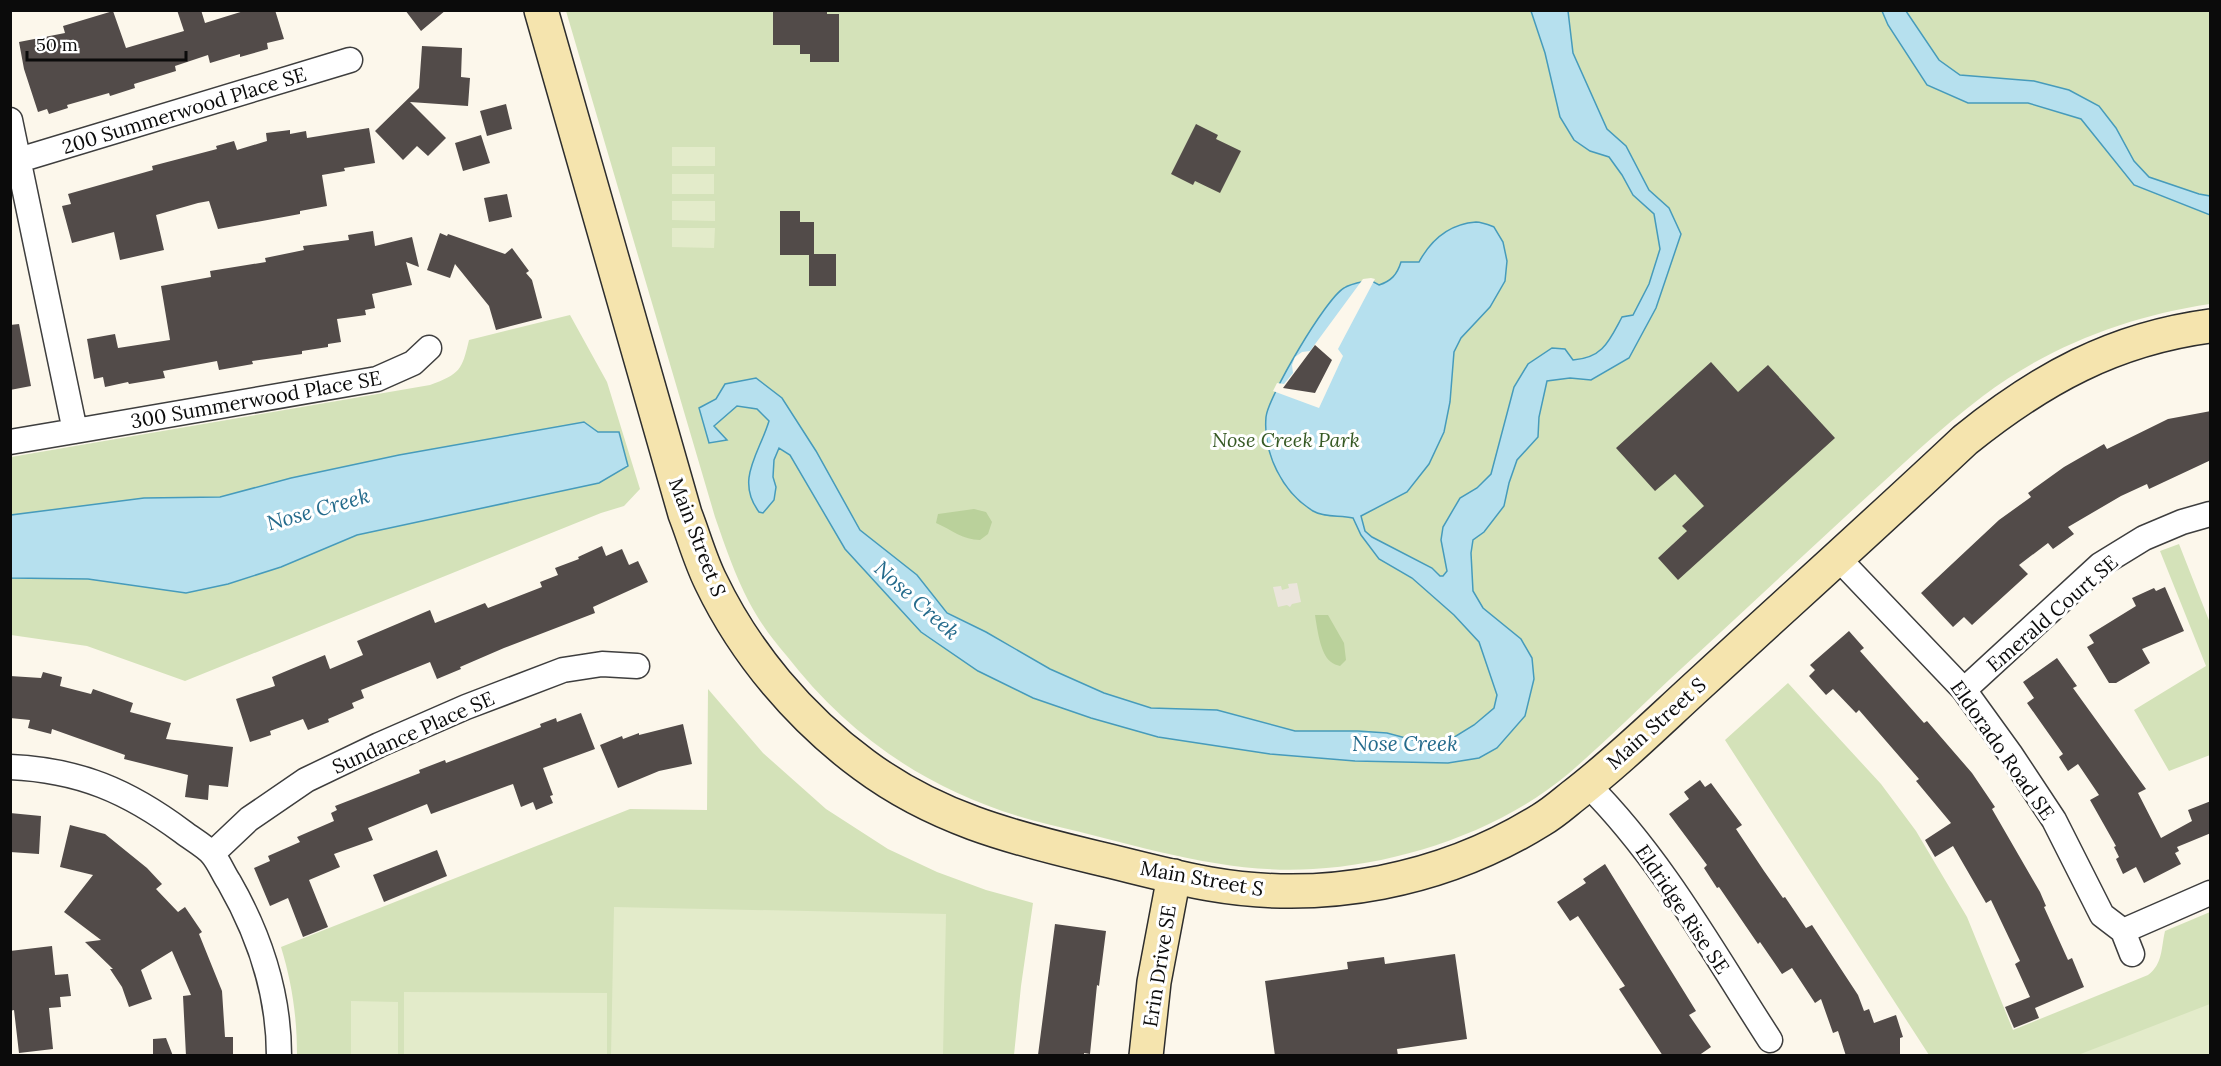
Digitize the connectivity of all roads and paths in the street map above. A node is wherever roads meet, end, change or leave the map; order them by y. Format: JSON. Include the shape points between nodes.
{"nodes":[{"id":1,"x":541,"y":10,"type":"edge"},
{"id":2,"x":350,"y":60,"type":"dead end"},
{"id":3,"x":10,"y":120,"type":"edge"},
{"id":4,"x":19,"y":160,"type":"junction"},
{"id":5,"x":2211,"y":326,"type":"edge"},
{"id":6,"x":429,"y":348,"type":"dead end"},
{"id":7,"x":75,"y":431,"type":"junction"},
{"id":8,"x":10,"y":441,"type":"edge"},
{"id":9,"x":2211,"y":514,"type":"edge"},
{"id":10,"x":1837,"y":557,"type":"junction"},
{"id":11,"x":637,"y":666,"type":"dead end"},
{"id":12,"x":1964,"y":690,"type":"junction"},
{"id":13,"x":10,"y":767,"type":"edge"},
{"id":14,"x":1588,"y":785,"type":"junction"},
{"id":15,"x":212,"y":854,"type":"junction"},
{"id":16,"x":1174,"y":876,"type":"junction"},
{"id":17,"x":2211,"y":893,"type":"edge"},
{"id":18,"x":2123,"y":931,"type":"junction"},
{"id":19,"x":2132,"y":954,"type":"dead end"},
{"id":20,"x":1770,"y":1040,"type":"dead end"},
{"id":21,"x":279,"y":1056,"type":"edge"},
{"id":22,"x":1146,"y":1056,"type":"edge"}],
"edges":[{"from":1,"to":16,"type":"main road","name":"Main Street S","via":[[685,514],[710,581],[740,634],[781,688],[817,726],[863,765],[915,799],[1001,834]]},
{"from":2,"to":4,"type":"street","name":"200 Summerwood Place SE"},
{"from":3,"to":4,"type":"street"},
{"from":4,"to":7,"type":"street"},
{"from":5,"to":10,"type":"main road","name":"Main Street S","via":[[2154,337],[2108,352],[2060,374],[2006,407]]},
{"from":6,"to":7,"type":"street","name":"300 Summerwood Place SE","via":[[413,363],[377,379]]},
{"from":7,"to":8,"type":"street","name":"300 Summerwood Place SE"},
{"from":9,"to":12,"type":"street","name":"Emerald Court SE","via":[[2144,538],[2100,565]]},
{"from":10,"to":12,"type":"street","name":"Eldorado Road SE"},
{"from":10,"to":14,"type":"main road","name":"Main Street S"},
{"from":11,"to":15,"type":"street","name":"Sundance Place SE","via":[[602,664],[563,670],[379,745],[306,780],[249,819]]},
{"from":12,"to":18,"type":"street","name":"Eldorado Road SE","via":[[2054,820],[2102,915]]},
{"from":13,"to":15,"type":"street","via":[[77,776],[117,791],[159,814]]},
{"from":14,"to":16,"type":"main road","name":"Main Street S","via":[[1542,820],[1467,859],[1406,878],[1347,889],[1269,891]]},
{"from":14,"to":20,"type":"street","name":"Eldridge Rise SE","via":[[1615,812],[1662,872]]},
{"from":15,"to":21,"type":"street","via":[[243,906],[262,951],[275,995]]},
{"from":16,"to":22,"type":"main road","name":"Erin Drive SE","via":[[1154,982]]},
{"from":17,"to":18,"type":"street"},
{"from":18,"to":19,"type":"street","name":"Eldorado Road SE"}]}
